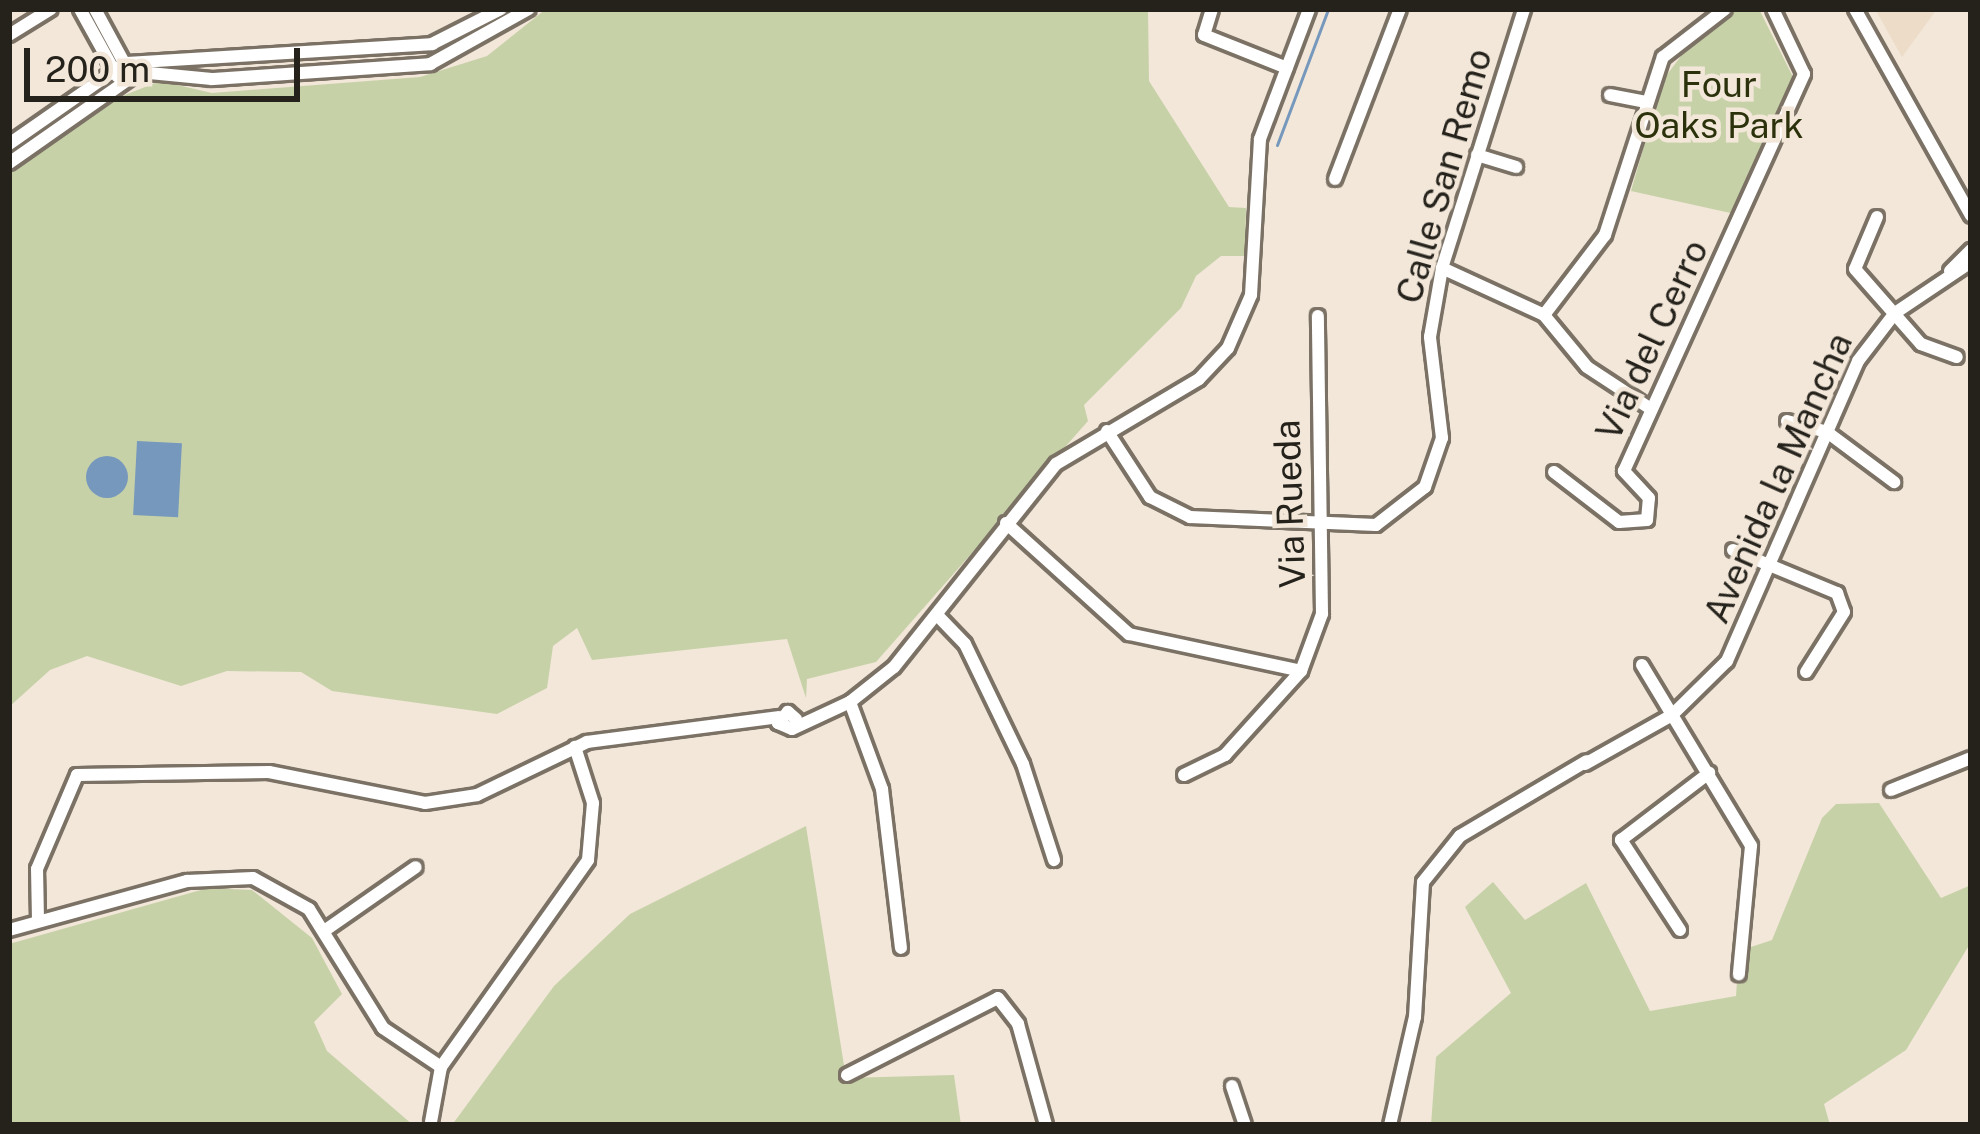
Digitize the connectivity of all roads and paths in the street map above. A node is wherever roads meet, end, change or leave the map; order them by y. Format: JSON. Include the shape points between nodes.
{"nodes":[{"id":1,"x":51,"y":9,"type":"edge"},
{"id":2,"x":80,"y":9,"type":"edge"},
{"id":3,"x":95,"y":9,"type":"edge"},
{"id":4,"x":501,"y":9,"type":"edge"},
{"id":5,"x":529,"y":9,"type":"edge"},
{"id":6,"x":1212,"y":9,"type":"edge"},
{"id":7,"x":1309,"y":9,"type":"edge"},
{"id":8,"x":1400,"y":9,"type":"edge"},
{"id":9,"x":1524,"y":9,"type":"edge"},
{"id":10,"x":1725,"y":9,"type":"edge"},
{"id":11,"x":1773,"y":9,"type":"edge"},
{"id":12,"x":1855,"y":9,"type":"edge"},
{"id":13,"x":9,"y":35,"type":"edge"},
{"id":14,"x":195,"y":54,"type":"junction"},
{"id":15,"x":284,"y":55,"type":"junction"},
{"id":16,"x":1287,"y":68,"type":"junction"},
{"id":17,"x":122,"y":72,"type":"junction"},
{"id":18,"x":191,"y":72,"type":"junction"},
{"id":19,"x":287,"y":73,"type":"junction"},
{"id":20,"x":1610,"y":95,"type":"dead end"},
{"id":21,"x":1645,"y":102,"type":"junction"},
{"id":22,"x":9,"y":144,"type":"edge"},
{"id":23,"x":1477,"y":154,"type":"junction"},
{"id":24,"x":9,"y":163,"type":"edge"},
{"id":25,"x":1516,"y":167,"type":"dead end"},
{"id":26,"x":1335,"y":179,"type":"dead end"},
{"id":27,"x":1971,"y":216,"type":"edge"},
{"id":28,"x":1877,"y":217,"type":"dead end"},
{"id":29,"x":1971,"y":250,"type":"edge"},
{"id":30,"x":1971,"y":262,"type":"edge"},
{"id":31,"x":1442,"y":268,"type":"junction"},
{"id":32,"x":1951,"y":271,"type":"junction"},
{"id":33,"x":1895,"y":313,"type":"junction"},
{"id":34,"x":1544,"y":315,"type":"junction"},
{"id":35,"x":1318,"y":316,"type":"dead end"},
{"id":36,"x":1957,"y":357,"type":"dead end"},
{"id":37,"x":1652,"y":409,"type":"junction"},
{"id":38,"x":1787,"y":421,"type":"dead end"},
{"id":39,"x":1108,"y":431,"type":"junction"},
{"id":40,"x":1827,"y":432,"type":"junction"},
{"id":41,"x":1554,"y":472,"type":"dead end"},
{"id":42,"x":1894,"y":482,"type":"dead end"},
{"id":43,"x":1006,"y":524,"type":"junction"},
{"id":44,"x":1326,"y":525,"type":"junction"},
{"id":45,"x":1732,"y":550,"type":"dead end"},
{"id":46,"x":1777,"y":567,"type":"junction"},
{"id":47,"x":937,"y":615,"type":"junction"},
{"id":48,"x":1642,"y":665,"type":"dead end"},
{"id":49,"x":1301,"y":671,"type":"junction"},
{"id":50,"x":1806,"y":672,"type":"dead end"},
{"id":51,"x":850,"y":702,"type":"junction"},
{"id":52,"x":1672,"y":715,"type":"junction"},
{"id":53,"x":575,"y":747,"type":"junction"},
{"id":54,"x":1971,"y":758,"type":"edge"},
{"id":55,"x":1709,"y":773,"type":"junction"},
{"id":56,"x":1184,"y":775,"type":"dead end"},
{"id":57,"x":1891,"y":790,"type":"dead end"},
{"id":58,"x":1054,"y":860,"type":"dead end"},
{"id":59,"x":416,"y":867,"type":"dead end"},
{"id":60,"x":38,"y":920,"type":"junction"},
{"id":61,"x":327,"y":929,"type":"junction"},
{"id":62,"x":9,"y":930,"type":"edge"},
{"id":63,"x":1680,"y":930,"type":"dead end"},
{"id":64,"x":901,"y":948,"type":"dead end"},
{"id":65,"x":1739,"y":974,"type":"dead end"},
{"id":66,"x":441,"y":1067,"type":"junction"},
{"id":67,"x":847,"y":1075,"type":"dead end"},
{"id":68,"x":1232,"y":1086,"type":"dead end"},
{"id":69,"x":431,"y":1122,"type":"edge"},
{"id":70,"x":1046,"y":1125,"type":"edge"},
{"id":71,"x":1245,"y":1125,"type":"edge"},
{"id":72,"x":1390,"y":1125,"type":"edge"}],
"edges":[{"from":1,"to":13,"type":"street"},
{"from":2,"to":17,"type":"street"},
{"from":3,"to":17,"type":"street"},
{"from":4,"to":15,"type":"street","via":[[432,44]]},
{"from":5,"to":19,"type":"street","via":[[430,64]]},
{"from":6,"to":16,"type":"street","via":[[1204,34]]},
{"from":7,"to":16,"type":"street"},
{"from":8,"to":26,"type":"street"},
{"from":9,"to":23,"type":"street","name":"Calle San Remo"},
{"from":10,"to":21,"type":"street","via":[[1663,57]]},
{"from":11,"to":37,"type":"street","name":"Via del Cerro","via":[[1804,74]]},
{"from":12,"to":27,"type":"street"},
{"from":14,"to":15,"type":"street"},
{"from":14,"to":17,"type":"street"},
{"from":14,"to":18,"type":"street"},
{"from":15,"to":19,"type":"street"},
{"from":16,"to":39,"type":"street","via":[[1260,139],[1245,322],[1199,379]]},
{"from":17,"to":18,"type":"street"},
{"from":17,"to":22,"type":"street"},
{"from":17,"to":24,"type":"street"},
{"from":18,"to":19,"type":"street"},
{"from":20,"to":21,"type":"street"},
{"from":21,"to":34,"type":"street","via":[[1605,235]]},
{"from":23,"to":25,"type":"street"},
{"from":23,"to":31,"type":"street","name":"Calle San Remo"},
{"from":28,"to":33,"type":"street","via":[[1855,269]]},
{"from":29,"to":32,"type":"street","name":"Avenida la Mancha"},
{"from":30,"to":32,"type":"street","name":"Avenida la Mancha"},
{"from":31,"to":34,"type":"street"},
{"from":31,"to":44,"type":"street","name":"Calle San Remo","via":[[1430,337],[1436,470],[1376,525]]},
{"from":32,"to":33,"type":"street","name":"Avenida la Mancha"},
{"from":33,"to":36,"type":"street","via":[[1922,344]]},
{"from":33,"to":40,"type":"street","name":"Avenida la Mancha"},
{"from":34,"to":37,"type":"street","via":[[1588,367]]},
{"from":35,"to":44,"type":"street","name":"Via Rueda"},
{"from":37,"to":41,"type":"street","name":"Via del Cerro","via":[[1624,471],[1649,497],[1647,520],[1619,522]]},
{"from":38,"to":40,"type":"street"},
{"from":39,"to":43,"type":"street","via":[[1056,464]]},
{"from":39,"to":44,"type":"street","name":"Calle San Remo","via":[[1150,497],[1174,513]]},
{"from":40,"to":42,"type":"street"},
{"from":40,"to":46,"type":"street","name":"Avenida la Mancha"},
{"from":43,"to":47,"type":"street"},
{"from":43,"to":49,"type":"street","via":[[1129,634]]},
{"from":44,"to":49,"type":"street","name":"Via Rueda","via":[[1322,614]]},
{"from":45,"to":46,"type":"street"},
{"from":46,"to":50,"type":"street","via":[[1837,592],[1844,612]]},
{"from":46,"to":52,"type":"street","name":"Avenida la Mancha","via":[[1726,661]]},
{"from":47,"to":51,"type":"street"},
{"from":47,"to":58,"type":"street","via":[[965,644],[1023,764]]},
{"from":48,"to":52,"type":"street"},
{"from":49,"to":56,"type":"street","name":"Via Rueda","via":[[1225,755]]},
{"from":51,"to":53,"type":"street","via":[[780,723]]},
{"from":51,"to":64,"type":"street","via":[[882,788]]},
{"from":52,"to":55,"type":"street"},
{"from":52,"to":72,"type":"street","name":"Avenida la Mancha","via":[[1460,836],[1423,882],[1415,1018]]},
{"from":53,"to":60,"type":"street","via":[[478,795],[425,803],[243,770],[77,776],[38,869]]},
{"from":53,"to":66,"type":"street","via":[[593,803],[588,860]]},
{"from":54,"to":57,"type":"street"},
{"from":55,"to":63,"type":"street","via":[[1621,840]]},
{"from":55,"to":65,"type":"street","via":[[1751,845]]},
{"from":59,"to":61,"type":"street"},
{"from":60,"to":61,"type":"street","via":[[219,876],[284,889]]},
{"from":60,"to":62,"type":"street"},
{"from":61,"to":66,"type":"street","via":[[361,1001]]},
{"from":66,"to":69,"type":"street"},
{"from":67,"to":70,"type":"street","via":[[998,998],[1018,1024]]},
{"from":68,"to":71,"type":"street"}]}
